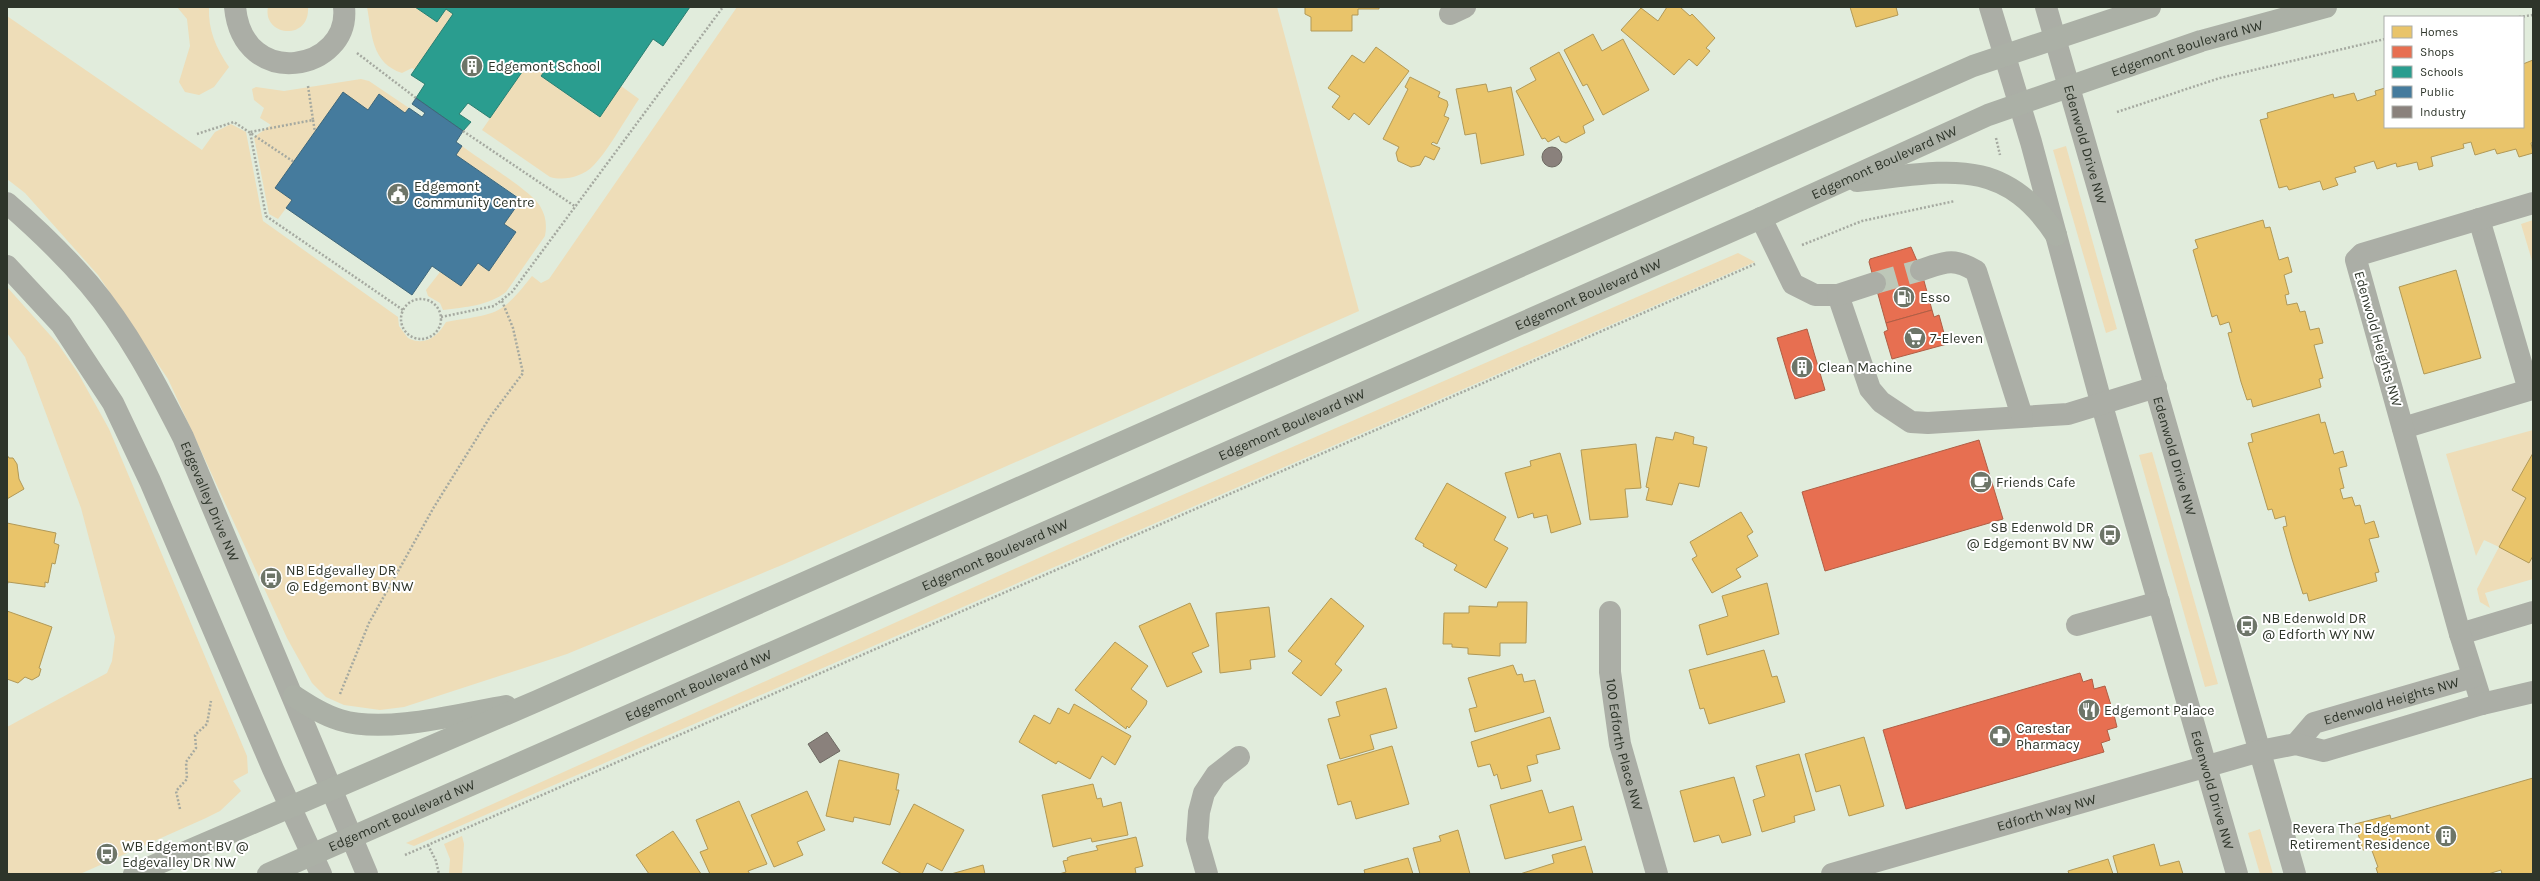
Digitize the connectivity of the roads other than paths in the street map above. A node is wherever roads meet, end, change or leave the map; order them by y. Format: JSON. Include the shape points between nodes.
{"nodes":[{"id":1,"x":235,"y":7,"type":"edge"},
{"id":2,"x":344,"y":7,"type":"edge"},
{"id":3,"x":1990,"y":7,"type":"edge"},
{"id":4,"x":2046,"y":7,"type":"edge"},
{"id":5,"x":2150,"y":7,"type":"edge"},
{"id":6,"x":2326,"y":7,"type":"edge"},
{"id":7,"x":2055,"y":38,"type":"junction"},
{"id":8,"x":2006,"y":56,"type":"junction"},
{"id":9,"x":2070,"y":88,"type":"junction"},
{"id":10,"x":2020,"y":105,"type":"junction"},
{"id":11,"x":1842,"y":183,"type":"junction"},
{"id":12,"x":7,"y":202,"type":"edge"},
{"id":13,"x":2533,"y":203,"type":"edge"},
{"id":14,"x":1760,"y":218,"type":"junction"},
{"id":15,"x":2479,"y":219,"type":"junction"},
{"id":16,"x":2056,"y":235,"type":"junction"},
{"id":17,"x":7,"y":266,"type":"edge"},
{"id":18,"x":1921,"y":270,"type":"tunnel mouth"},
{"id":19,"x":1875,"y":283,"type":"tunnel mouth"},
{"id":20,"x":1838,"y":295,"type":"junction"},
{"id":21,"x":2156,"y":387,"type":"junction"},
{"id":22,"x":2101,"y":402,"type":"junction"},
{"id":23,"x":2022,"y":416,"type":"junction"},
{"id":24,"x":2403,"y":428,"type":"junction"},
{"id":25,"x":2159,"y":602,"type":"junction"},
{"id":26,"x":1610,"y":612,"type":"dead end"},
{"id":27,"x":2533,"y":612,"type":"edge"},
{"id":28,"x":2076,"y":625,"type":"dead end"},
{"id":29,"x":2460,"y":634,"type":"junction"},
{"id":30,"x":2473,"y":678,"type":"junction"},
{"id":31,"x":2533,"y":692,"type":"edge"},
{"id":32,"x":294,"y":696,"type":"junction"},
{"id":33,"x":537,"y":701,"type":"junction"},
{"id":34,"x":2482,"y":704,"type":"junction"},
{"id":35,"x":2296,"y":744,"type":"junction"},
{"id":36,"x":2260,"y":751,"type":"junction"},
{"id":37,"x":1239,"y":757,"type":"dead end"},
{"id":38,"x":2206,"y":766,"type":"junction"},
{"id":39,"x":333,"y":791,"type":"junction"},
{"id":40,"x":290,"y":808,"type":"junction"},
{"id":41,"x":351,"y":837,"type":"junction"},
{"id":42,"x":312,"y":855,"type":"junction"},
{"id":43,"x":134,"y":874,"type":"edge"},
{"id":44,"x":268,"y":874,"type":"edge"},
{"id":45,"x":321,"y":874,"type":"edge"},
{"id":46,"x":367,"y":874,"type":"edge"},
{"id":47,"x":1207,"y":874,"type":"edge"},
{"id":48,"x":1658,"y":874,"type":"edge"},
{"id":49,"x":1832,"y":874,"type":"edge"},
{"id":50,"x":2237,"y":874,"type":"edge"},
{"id":51,"x":2295,"y":874,"type":"edge"}],
"edges":[{"from":1,"to":2,"type":"street","via":[[236,22],[251,48],[270,60],[294,64],[309,60],[334,42],[341,27]]},
{"from":3,"to":8,"type":"street","name":"Edenwold Drive NW"},
{"from":4,"to":7,"type":"street","name":"Edenwold Drive NW"},
{"from":5,"to":7,"type":"main road"},
{"from":6,"to":9,"type":"main road","name":"Edgemont Boulevard NW","via":[[2201,41]]},
{"from":7,"to":8,"type":"main road"},
{"from":7,"to":9,"type":"street","name":"Edenwold Drive NW"},
{"from":8,"to":10,"type":"street","name":"Edenwold Drive NW"},
{"from":8,"to":33,"type":"main road","via":[[1959,72]]},
{"from":9,"to":10,"type":"main road","name":"Edgemont Boulevard NW"},
{"from":9,"to":21,"type":"street","name":"Edenwold Drive NW"},
{"from":10,"to":11,"type":"main road","name":"Edgemont Boulevard NW","via":[[1958,128]]},
{"from":10,"to":16,"type":"street","name":"Edenwold Drive NW"},
{"from":11,"to":14,"type":"main road","name":"Edgemont Boulevard NW"},
{"from":11,"to":16,"type":"main road","via":[[1953,172],[1983,175],[2000,181],[2028,200],[2044,216]]},
{"from":12,"to":32,"type":"street","name":"Edgevalley Drive NW","via":[[45,237],[89,284],[137,352],[182,437]]},
{"from":13,"to":15,"type":"street","name":"Edenwold Heights NW"},
{"from":14,"to":20,"type":"street","via":[[1793,284],[1815,294]]},
{"from":14,"to":41,"type":"main road","name":"Edgemont Boulevard NW"},
{"from":15,"to":24,"type":"street","name":"Edenwold Heights NW","via":[[2362,254],[2356,260]]},
{"from":15,"to":24,"type":"street","via":[[2529,390]]},
{"from":16,"to":22,"type":"street","name":"Edenwold Drive NW"},
{"from":17,"to":40,"type":"street","via":[[61,324],[113,403],[153,488]]},
{"from":18,"to":23,"type":"street","via":[[1951,260],[1976,271]]},
{"from":19,"to":20,"type":"street"},
{"from":20,"to":23,"type":"street","via":[[1870,389],[1881,402],[1910,422]]},
{"from":21,"to":22,"type":"street"},
{"from":21,"to":36,"type":"street","name":"Edenwold Drive NW"},
{"from":22,"to":23,"type":"street","via":[[2068,414]]},
{"from":22,"to":25,"type":"street","name":"Edenwold Drive NW"},
{"from":24,"to":29,"type":"street","name":"Edenwold Heights NW"},
{"from":25,"to":28,"type":"street"},
{"from":25,"to":38,"type":"street","name":"Edenwold Drive NW"},
{"from":26,"to":48,"type":"street","name":"100 Edforth Place NW","via":[[1610,672],[1620,744]]},
{"from":27,"to":29,"type":"street"},
{"from":29,"to":30,"type":"street","name":"Edenwold Heights NW"},
{"from":30,"to":34,"type":"street","name":"Edenwold Heights NW"},
{"from":30,"to":35,"type":"street","name":"Edenwold Heights NW","via":[[2314,723]]},
{"from":31,"to":34,"type":"street","name":"Edenwold Heights NW"},
{"from":32,"to":33,"type":"main road","via":[[323,714],[341,720],[374,725],[402,723]]},
{"from":32,"to":39,"type":"street","name":"Edgevalley Drive NW"},
{"from":33,"to":39,"type":"main road"},
{"from":34,"to":35,"type":"street","name":"Edenwold Heights NW","via":[[2324,751]]},
{"from":35,"to":36,"type":"street","name":"Edenwold Heights NW"},
{"from":36,"to":38,"type":"street","name":"Edforth Way NW"},
{"from":36,"to":51,"type":"street","name":"Edenwold Drive NW"},
{"from":37,"to":47,"type":"street","via":[[1216,775],[1204,792],[1197,839]]},
{"from":38,"to":49,"type":"street","name":"Edforth Way NW"},
{"from":38,"to":50,"type":"street","name":"Edenwold Drive NW"},
{"from":39,"to":40,"type":"main road"},
{"from":39,"to":41,"type":"street","name":"Edgevalley Drive NW"},
{"from":40,"to":42,"type":"street"},
{"from":40,"to":43,"type":"main road"},
{"from":41,"to":42,"type":"main road","name":"Edgemont Boulevard NW"},
{"from":41,"to":46,"type":"street"},
{"from":42,"to":44,"type":"main road","name":"Edgemont Boulevard NW"},
{"from":42,"to":45,"type":"street"}]}
